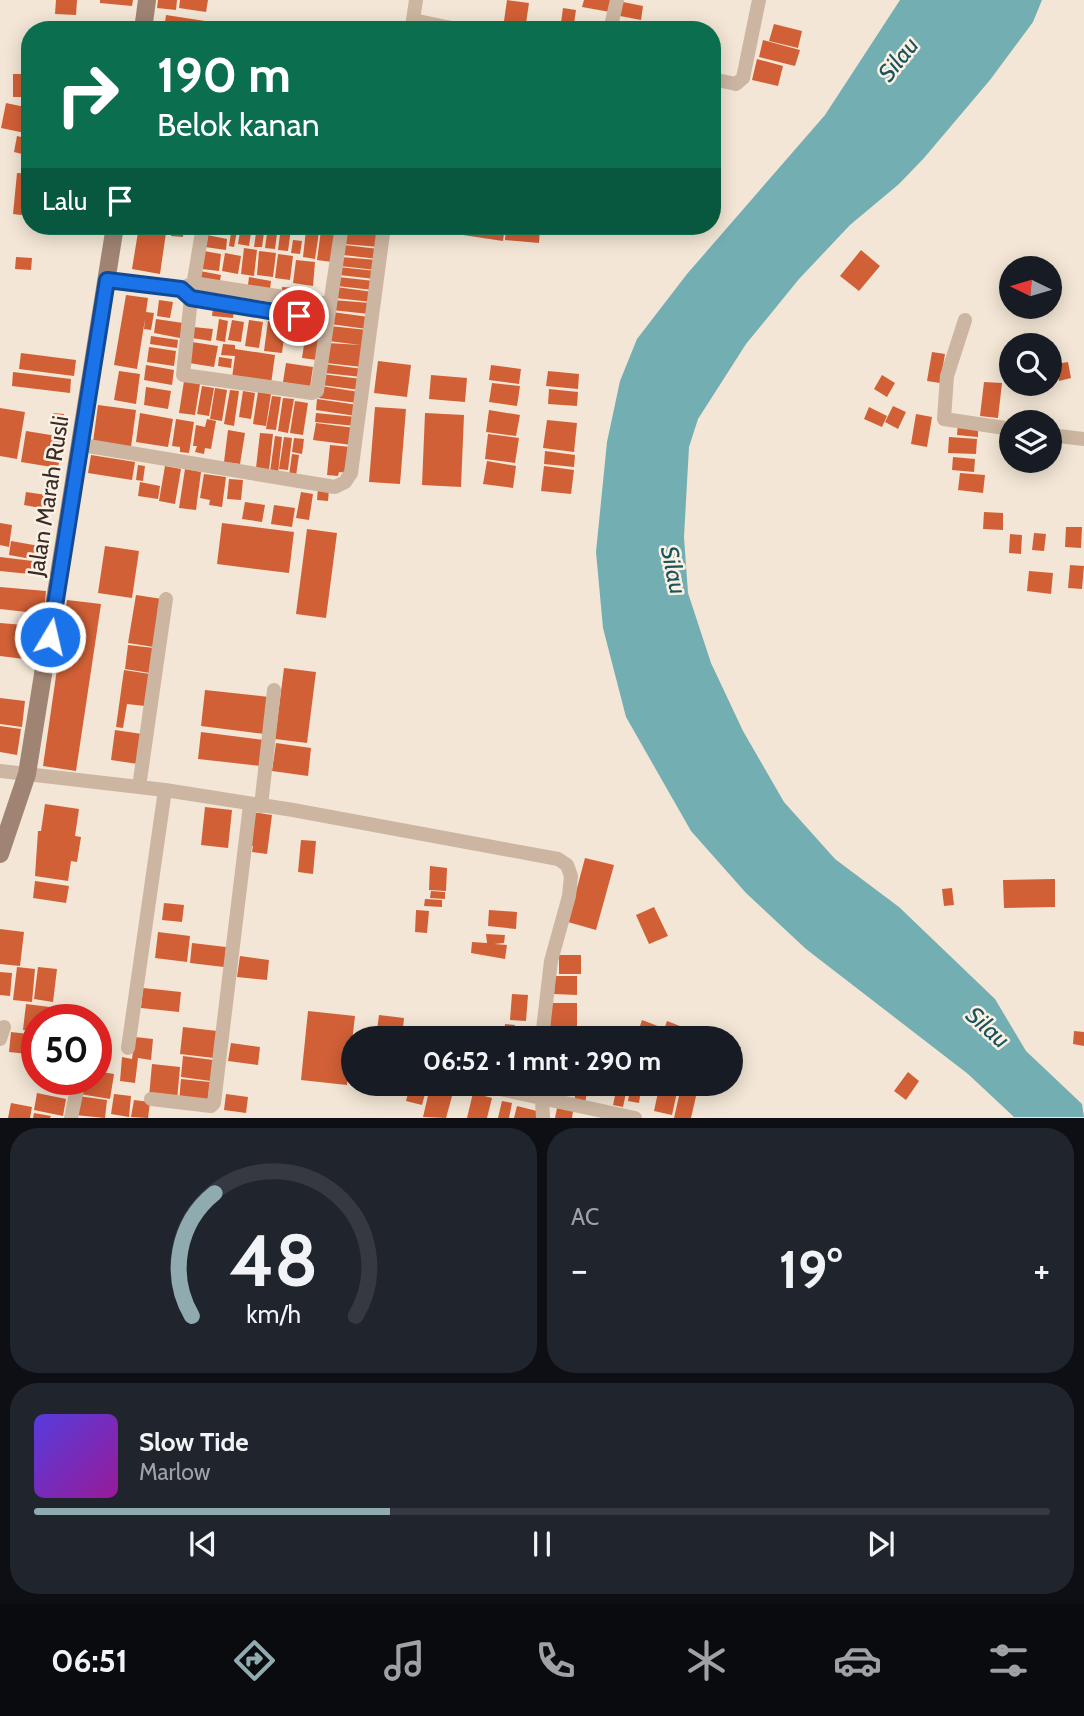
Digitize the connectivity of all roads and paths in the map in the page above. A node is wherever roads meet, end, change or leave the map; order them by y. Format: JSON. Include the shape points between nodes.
{"nodes":[{"id":1,"x":148,"y":0,"type":"edge"},
{"id":2,"x":416,"y":0,"type":"edge"},
{"id":3,"x":617,"y":0,"type":"edge"},
{"id":4,"x":758,"y":0,"type":"edge"},
{"id":5,"x":144,"y":21,"type":"edge"},
{"id":6,"x":413,"y":21,"type":"edge"},
{"id":7,"x":612,"y":21,"type":"edge"},
{"id":8,"x":721,"y":81,"type":"edge"},
{"id":9,"x":114,"y":235,"type":"edge"},
{"id":10,"x":200,"y":235,"type":"edge"},
{"id":11,"x":340,"y":235,"type":"edge"},
{"id":12,"x":383,"y":235,"type":"edge"},
{"id":13,"x":107,"y":280,"type":"junction"},
{"id":14,"x":188,"y":290,"type":"junction"},
{"id":15,"x":329,"y":304,"type":"junction"},
{"id":16,"x":327,"y":320,"type":"junction"},
{"id":17,"x":965,"y":320,"type":"dead end"},
{"id":18,"x":999,"y":427,"type":"edge"},
{"id":19,"x":1062,"y":436,"type":"edge"},
{"id":20,"x":1084,"y":439,"type":"edge"},
{"id":21,"x":82,"y":445,"type":"junction"},
{"id":22,"x":166,"y":599,"type":"dead end"},
{"id":23,"x":274,"y":690,"type":"dead end"},
{"id":24,"x":0,"y":771,"type":"edge"},
{"id":25,"x":27,"y":775,"type":"junction"},
{"id":26,"x":139,"y":787,"type":"junction"},
{"id":27,"x":164,"y":790,"type":"junction"},
{"id":28,"x":255,"y":806,"type":"junction"},
{"id":29,"x":0,"y":854,"type":"edge"},
{"id":30,"x":543,"y":1026,"type":"edge"},
{"id":31,"x":128,"y":1048,"type":"dead end"},
{"id":32,"x":76,"y":1095,"type":"edge"},
{"id":33,"x":527,"y":1096,"type":"edge"},
{"id":34,"x":543,"y":1096,"type":"edge"},
{"id":35,"x":151,"y":1099,"type":"dead end"},
{"id":36,"x":544,"y":1100,"type":"junction"},
{"id":37,"x":71,"y":1118,"type":"edge"},
{"id":38,"x":543,"y":1118,"type":"edge"},
{"id":39,"x":635,"y":1118,"type":"edge"}],
"edges":[{"from":1,"to":5,"type":"main road"},
{"from":2,"to":6,"type":"street"},
{"from":3,"to":7,"type":"street"},
{"from":4,"to":8,"type":"street","via":[[743,78],[736,84]]},
{"from":9,"to":13,"type":"main road","name":"Jalan Marah Rusli"},
{"from":10,"to":14,"type":"street"},
{"from":11,"to":15,"type":"street"},
{"from":12,"to":21,"type":"street","via":[[351,473],[345,482],[335,487]]},
{"from":13,"to":14,"type":"street"},
{"from":13,"to":21,"type":"main road","name":"Jalan Marah Rusli"},
{"from":14,"to":15,"type":"street"},
{"from":14,"to":16,"type":"street"},
{"from":14,"to":16,"type":"street","via":[[186,377],[316,392]]},
{"from":15,"to":16,"type":"street"},
{"from":17,"to":18,"type":"street","via":[[947,376],[944,419]]},
{"from":19,"to":20,"type":"street"},
{"from":21,"to":25,"type":"main road","name":"Jalan Marah Rusli"},
{"from":22,"to":26,"type":"street"},
{"from":23,"to":28,"type":"street"},
{"from":24,"to":25,"type":"street"},
{"from":25,"to":26,"type":"street"},
{"from":25,"to":29,"type":"main road","name":"Jalan Marah Rusli"},
{"from":26,"to":27,"type":"street"},
{"from":27,"to":28,"type":"street"},
{"from":27,"to":31,"type":"street"},
{"from":28,"to":30,"type":"street","via":[[546,856],[566,865],[571,876],[569,896],[551,961]]},
{"from":28,"to":35,"type":"street","via":[[214,1103]]},
{"from":32,"to":37,"type":"street"},
{"from":33,"to":36,"type":"street"},
{"from":34,"to":36,"type":"street"},
{"from":36,"to":38,"type":"street"},
{"from":36,"to":39,"type":"street"}]}
